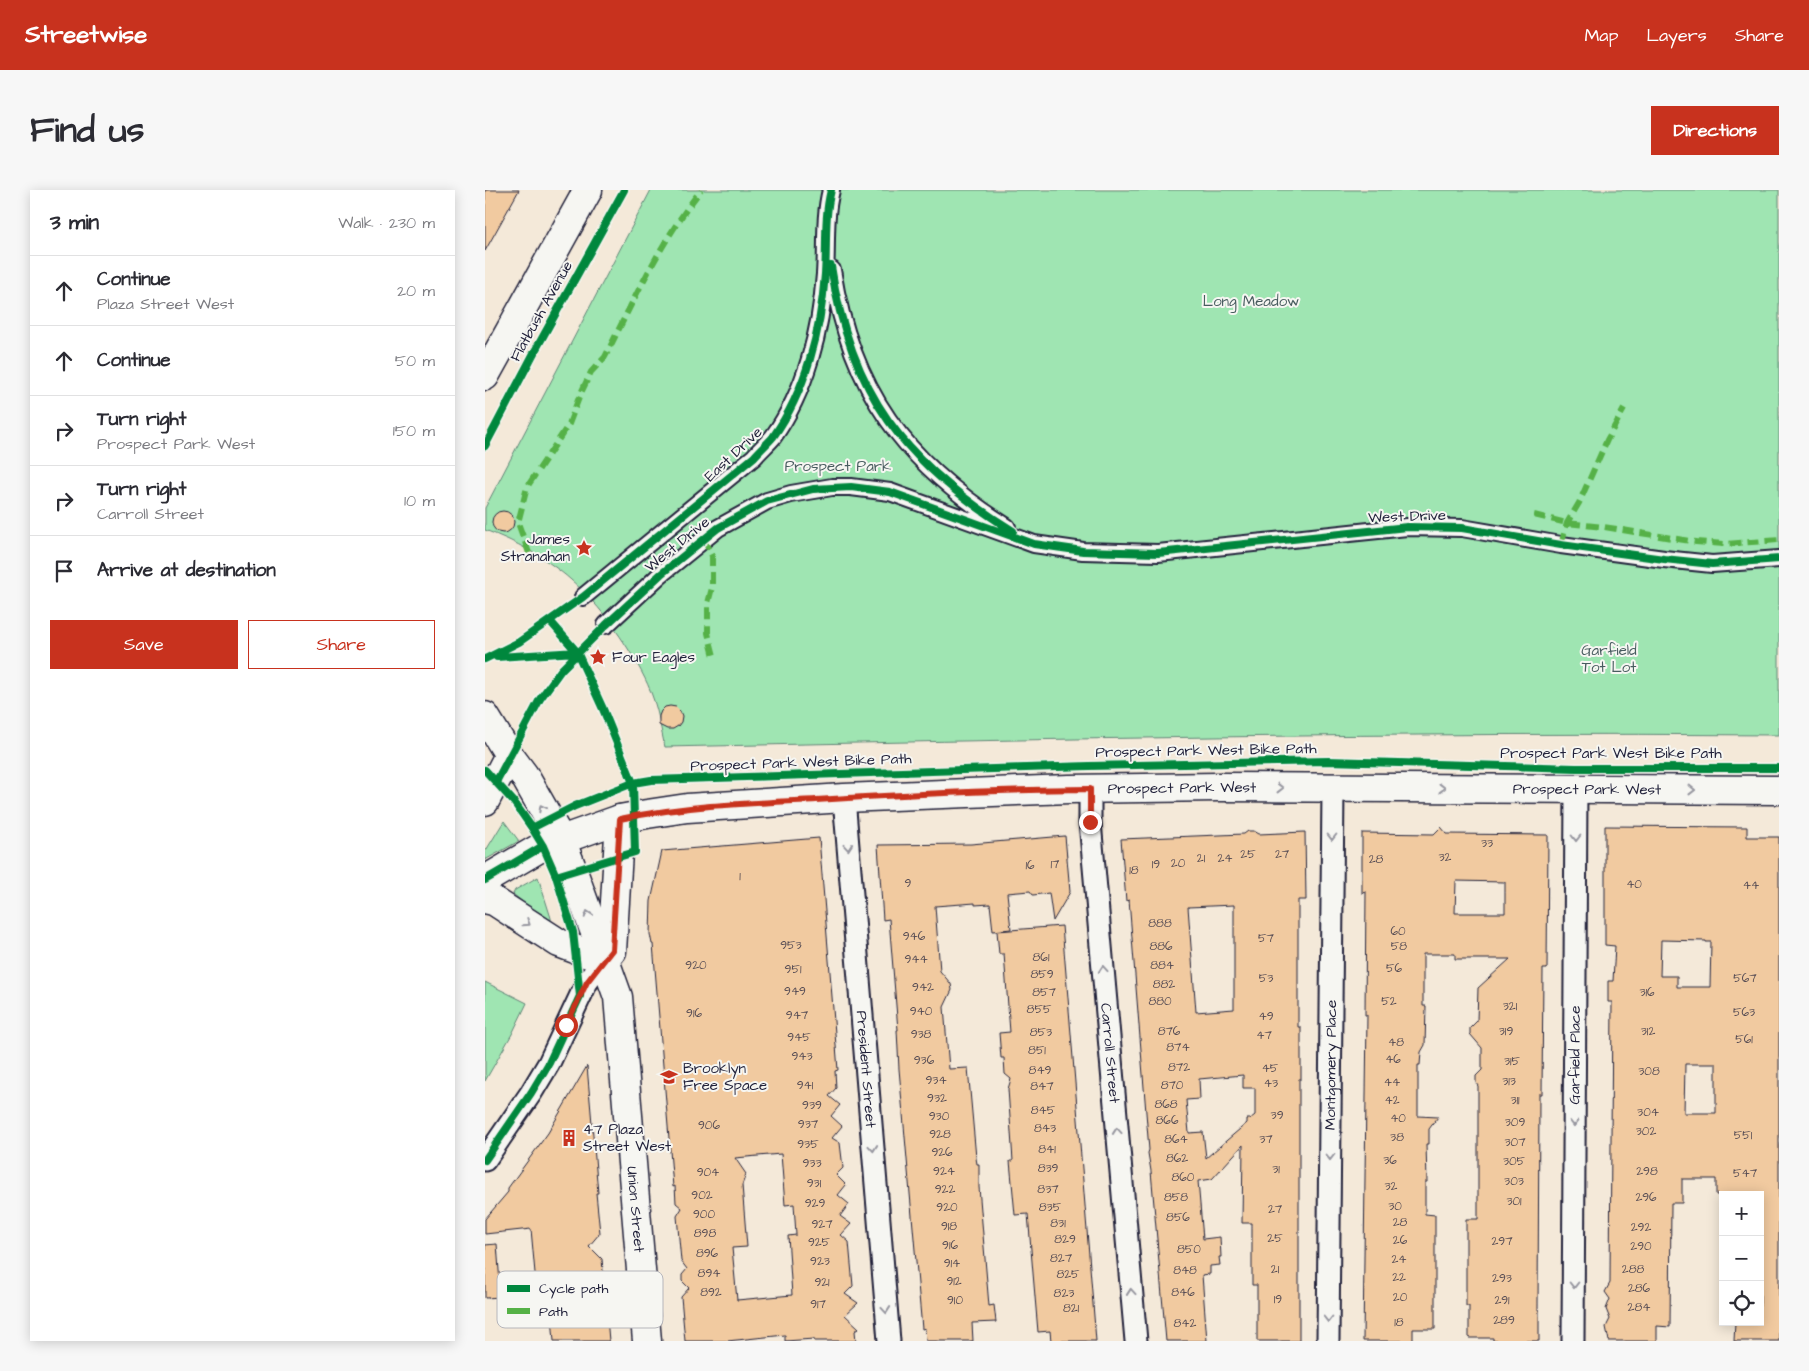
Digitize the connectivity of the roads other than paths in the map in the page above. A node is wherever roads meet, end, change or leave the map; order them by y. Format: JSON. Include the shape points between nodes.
{"nodes":[{"id":1,"x":588,"y":190,"type":"edge"},
{"id":2,"x":831,"y":190,"type":"edge"},
{"id":3,"x":826,"y":234,"type":"junction"},
{"id":4,"x":485,"y":376,"type":"edge"},
{"id":5,"x":1034,"y":544,"type":"junction"},
{"id":6,"x":1779,"y":559,"type":"edge"},
{"id":7,"x":583,"y":597,"type":"dead end"},
{"id":8,"x":606,"y":625,"type":"dead end"},
{"id":9,"x":485,"y":716,"type":"edge"},
{"id":10,"x":509,"y":755,"type":"junction"},
{"id":11,"x":1333,"y":788,"type":"junction"},
{"id":12,"x":1090,"y":789,"type":"junction"},
{"id":13,"x":1576,"y":789,"type":"junction"},
{"id":14,"x":1779,"y":790,"type":"edge"},
{"id":15,"x":844,"y":798,"type":"junction"},
{"id":16,"x":485,"y":801,"type":"edge"},
{"id":17,"x":620,"y":819,"type":"junction"},
{"id":18,"x":561,"y":840,"type":"junction"},
{"id":19,"x":485,"y":880,"type":"edge"},
{"id":20,"x":485,"y":900,"type":"edge"},
{"id":21,"x":605,"y":960,"type":"junction"},
{"id":22,"x":485,"y":1160,"type":"edge"},
{"id":23,"x":641,"y":1271,"type":"edge"},
{"id":24,"x":646,"y":1328,"type":"edge"},
{"id":25,"x":647,"y":1341,"type":"edge"},
{"id":26,"x":889,"y":1341,"type":"edge"},
{"id":27,"x":1135,"y":1341,"type":"edge"},
{"id":28,"x":1328,"y":1341,"type":"edge"},
{"id":29,"x":1573,"y":1341,"type":"edge"}],
"edges":[{"from":1,"to":4,"type":"street","name":"Flatbush Avenue"},
{"from":2,"to":3,"type":"street","name":"East Drive"},
{"from":3,"to":5,"type":"street","name":"West Drive","via":[[844,330],[853,357],[886,418],[935,474],[990,516]]},
{"from":3,"to":7,"type":"street","name":"East Drive","via":[[825,274],[816,337],[805,375],[772,438],[754,457]]},
{"from":5,"to":6,"type":"street","name":"West Drive","via":[[1083,551],[1158,553],[1407,527],[1463,528],[1561,545],[1712,564]]},
{"from":5,"to":8,"type":"street","name":"West Drive","via":[[890,492],[851,487],[813,489],[767,502],[718,528],[661,574]]},
{"from":9,"to":10,"type":"street","name":"Union Street"},
{"from":10,"to":16,"type":"street"},
{"from":18,"to":10,"type":"street","name":"Union Street","one_way":true},
{"from":12,"to":11,"type":"street","name":"Prospect Park West","one_way":true},
{"from":11,"to":13,"type":"street","name":"Prospect Park West","one_way":true},
{"from":11,"to":28,"type":"street","name":"Montgomery Place","one_way":true},
{"from":12,"to":15,"type":"street","name":"Prospect Park West"},
{"from":27,"to":12,"type":"street","name":"Carroll Street","one_way":true,"via":[[1090,822]]},
{"from":13,"to":14,"type":"street","name":"Prospect Park West","one_way":true},
{"from":13,"to":29,"type":"street","name":"Garfield Place","one_way":true},
{"from":15,"to":17,"type":"street","name":"Prospect Park West","via":[[687,808]]},
{"from":15,"to":26,"type":"street","name":"President Street","one_way":true},
{"from":17,"to":18,"type":"street","name":"Prospect Park West"},
{"from":17,"to":21,"type":"street","via":[[612,950]]},
{"from":18,"to":19,"type":"street","name":"Prospect Park West","via":[[543,846]]},
{"from":21,"to":18,"type":"street","name":"Union Street","one_way":true},
{"from":20,"to":21,"type":"street","one_way":true,"via":[[494,901],[559,943]]},
{"from":21,"to":22,"type":"street","via":[[587,982],[549,1063],[531,1093]]},
{"from":21,"to":23,"type":"street","name":"Union Street","via":[[618,997]]},
{"from":24,"to":25,"type":"street","name":"Union Street"}]}
